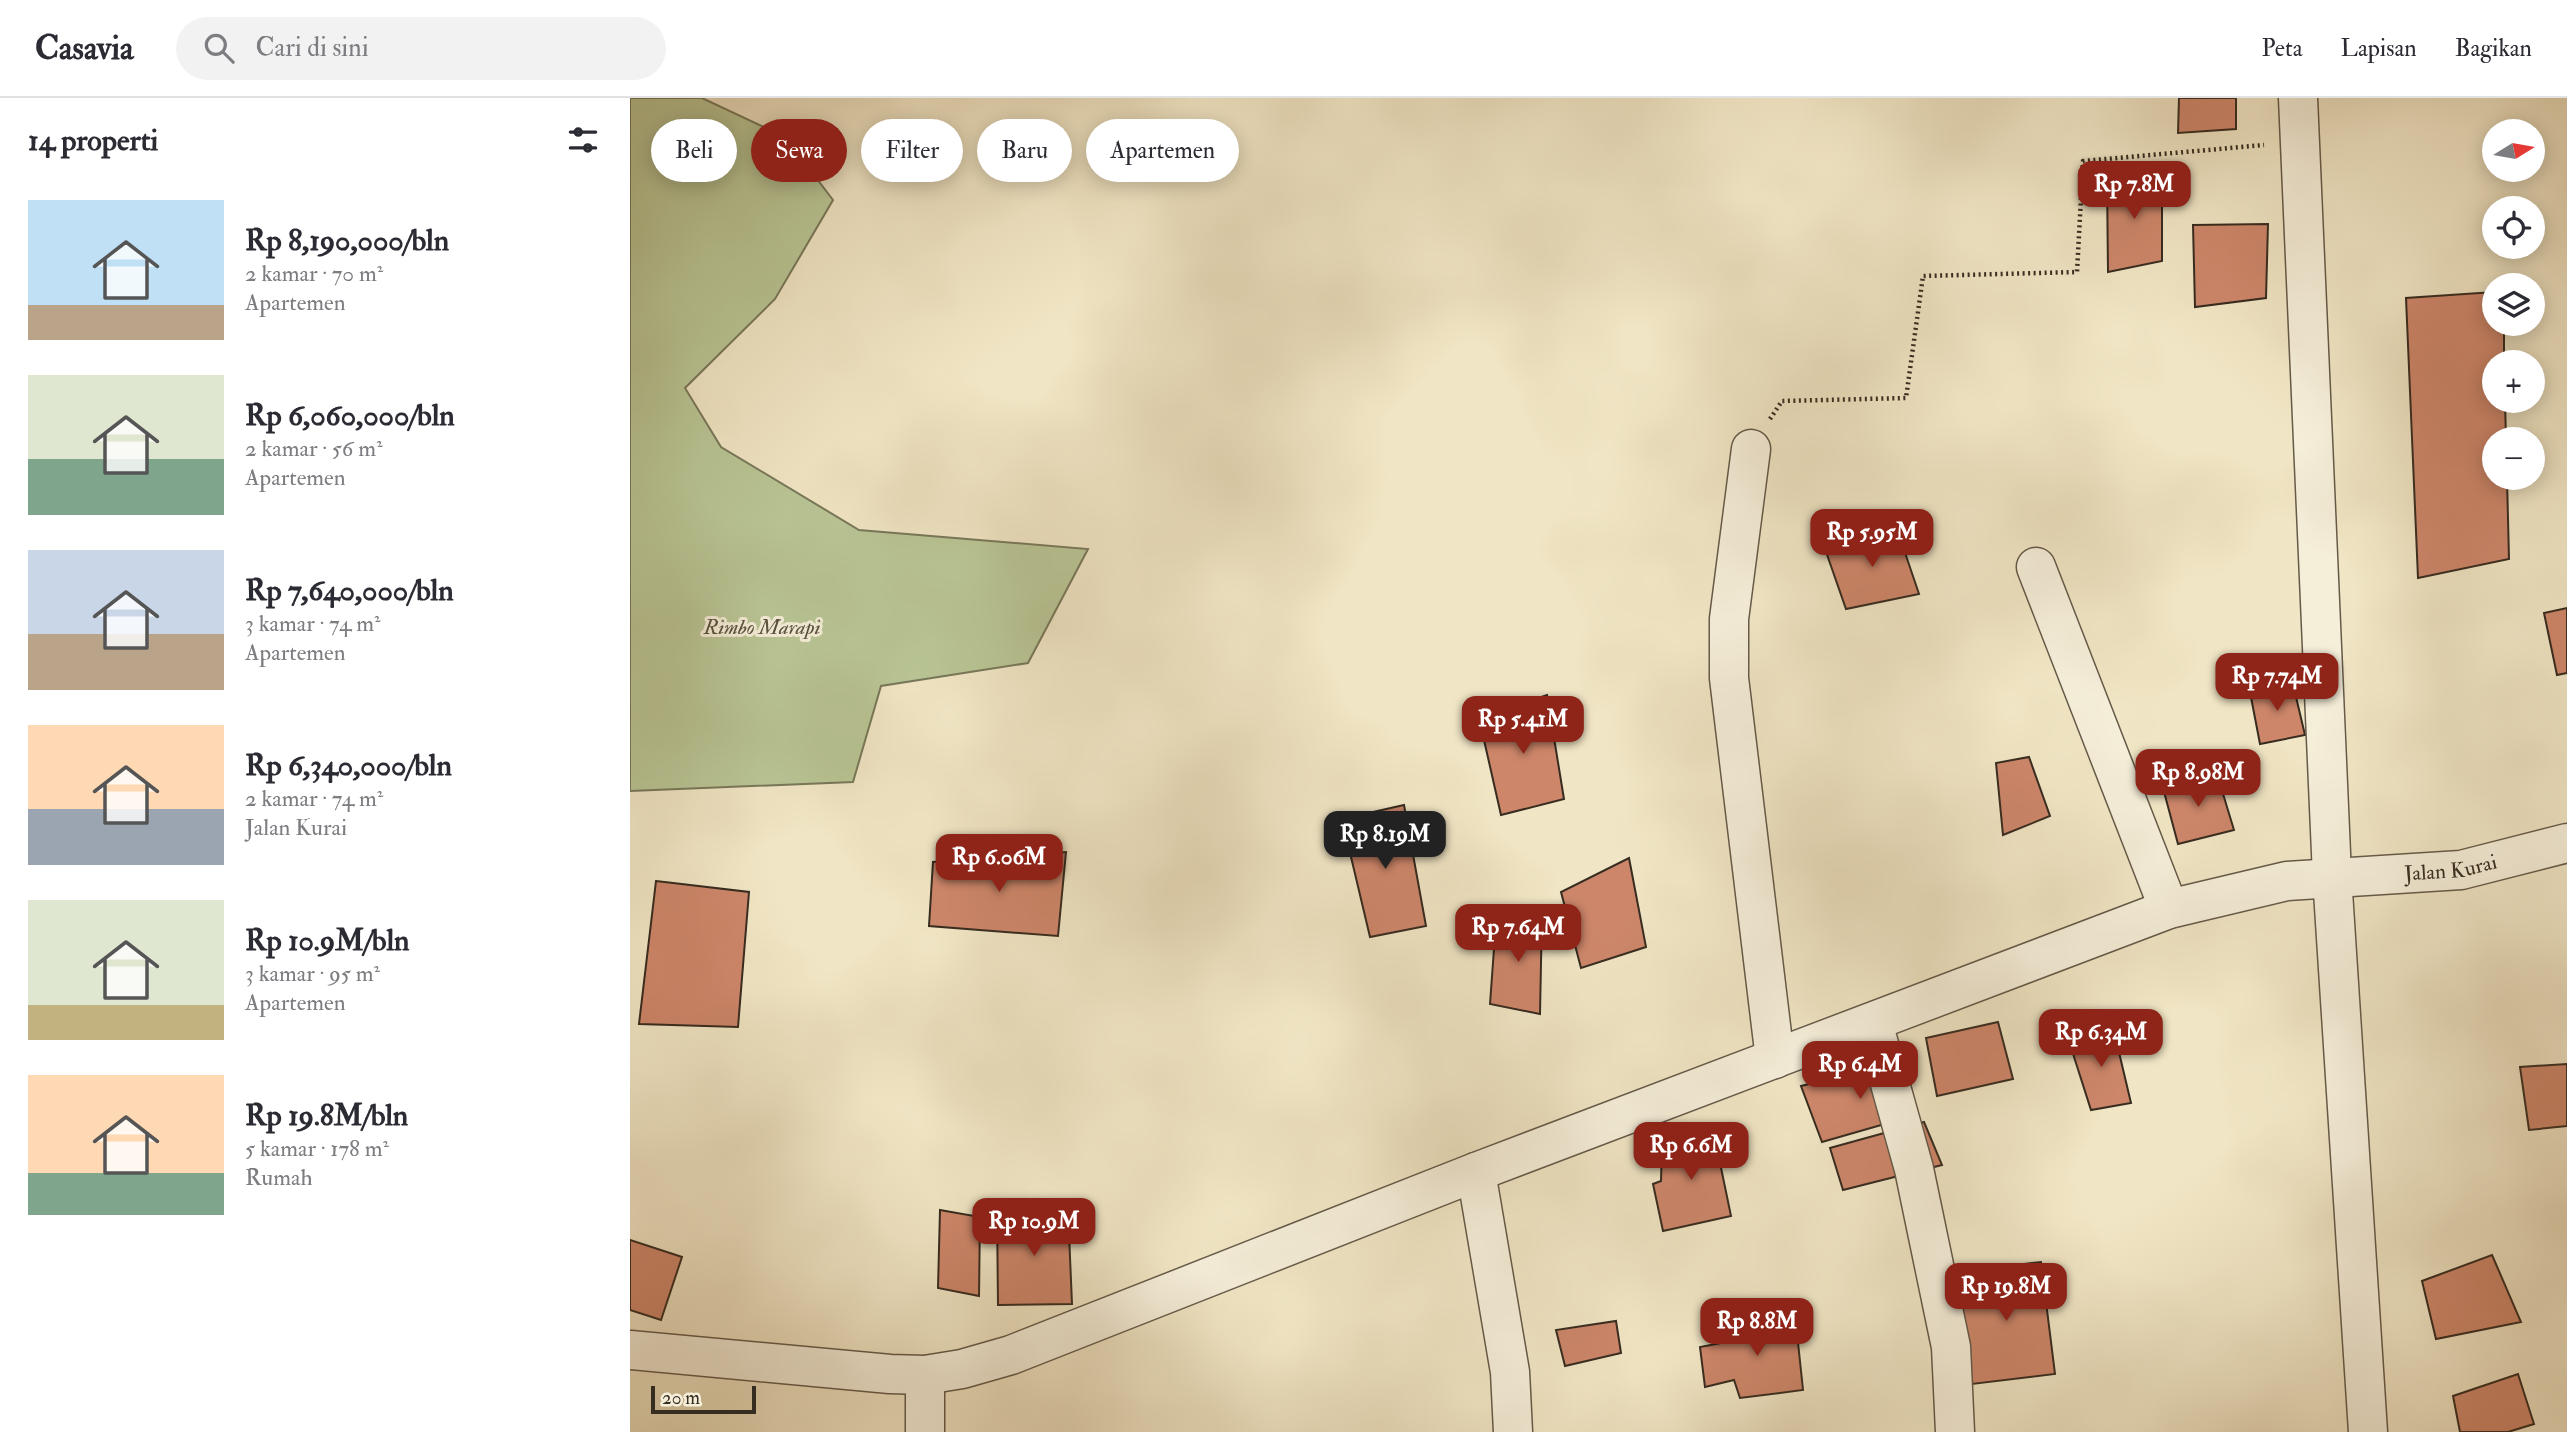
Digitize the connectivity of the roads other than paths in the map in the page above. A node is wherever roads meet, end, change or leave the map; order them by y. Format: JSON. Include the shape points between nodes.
{"nodes":[{"id":1,"x":2298,"y":98,"type":"edge"},
{"id":2,"x":1751,"y":449,"type":"road end"},
{"id":3,"x":2036,"y":567,"type":"dead end"},
{"id":4,"x":2567,"y":843,"type":"edge"},
{"id":5,"x":2332,"y":876,"type":"junction"},
{"id":6,"x":2169,"y":909,"type":"junction"},
{"id":7,"x":1873,"y":1023,"type":"junction"},
{"id":8,"x":1775,"y":1059,"type":"junction"},
{"id":9,"x":1476,"y":1172,"type":"junction"},
{"id":10,"x":630,"y":1350,"type":"edge"},
{"id":11,"x":925,"y":1375,"type":"junction"},
{"id":12,"x":925,"y":1432,"type":"edge"},
{"id":13,"x":1513,"y":1432,"type":"edge"},
{"id":14,"x":1955,"y":1432,"type":"edge"},
{"id":15,"x":2368,"y":1432,"type":"edge"}],
"edges":[{"from":1,"to":5,"type":"street"},
{"from":2,"to":8,"type":"street","via":[[1729,619],[1729,678]]},
{"from":3,"to":6,"type":"street"},
{"from":4,"to":5,"type":"street","name":"Jalan Kurai","via":[[2461,870]]},
{"from":5,"to":6,"type":"street","name":"Jalan Kurai","via":[[2287,881]]},
{"from":5,"to":15,"type":"street"},
{"from":6,"to":7,"type":"street","name":"Jalan Kurai"},
{"from":7,"to":8,"type":"street","name":"Jalan Kurai"},
{"from":7,"to":14,"type":"street","via":[[1914,1169],[1951,1347]]},
{"from":8,"to":9,"type":"street","name":"Jalan Kurai"},
{"from":9,"to":11,"type":"street","name":"Jalan Kurai","via":[[1011,1355]]},
{"from":9,"to":13,"type":"street","via":[[1510,1373]]},
{"from":10,"to":11,"type":"street","name":"Jalan Kurai"},
{"from":11,"to":12,"type":"street"}]}
